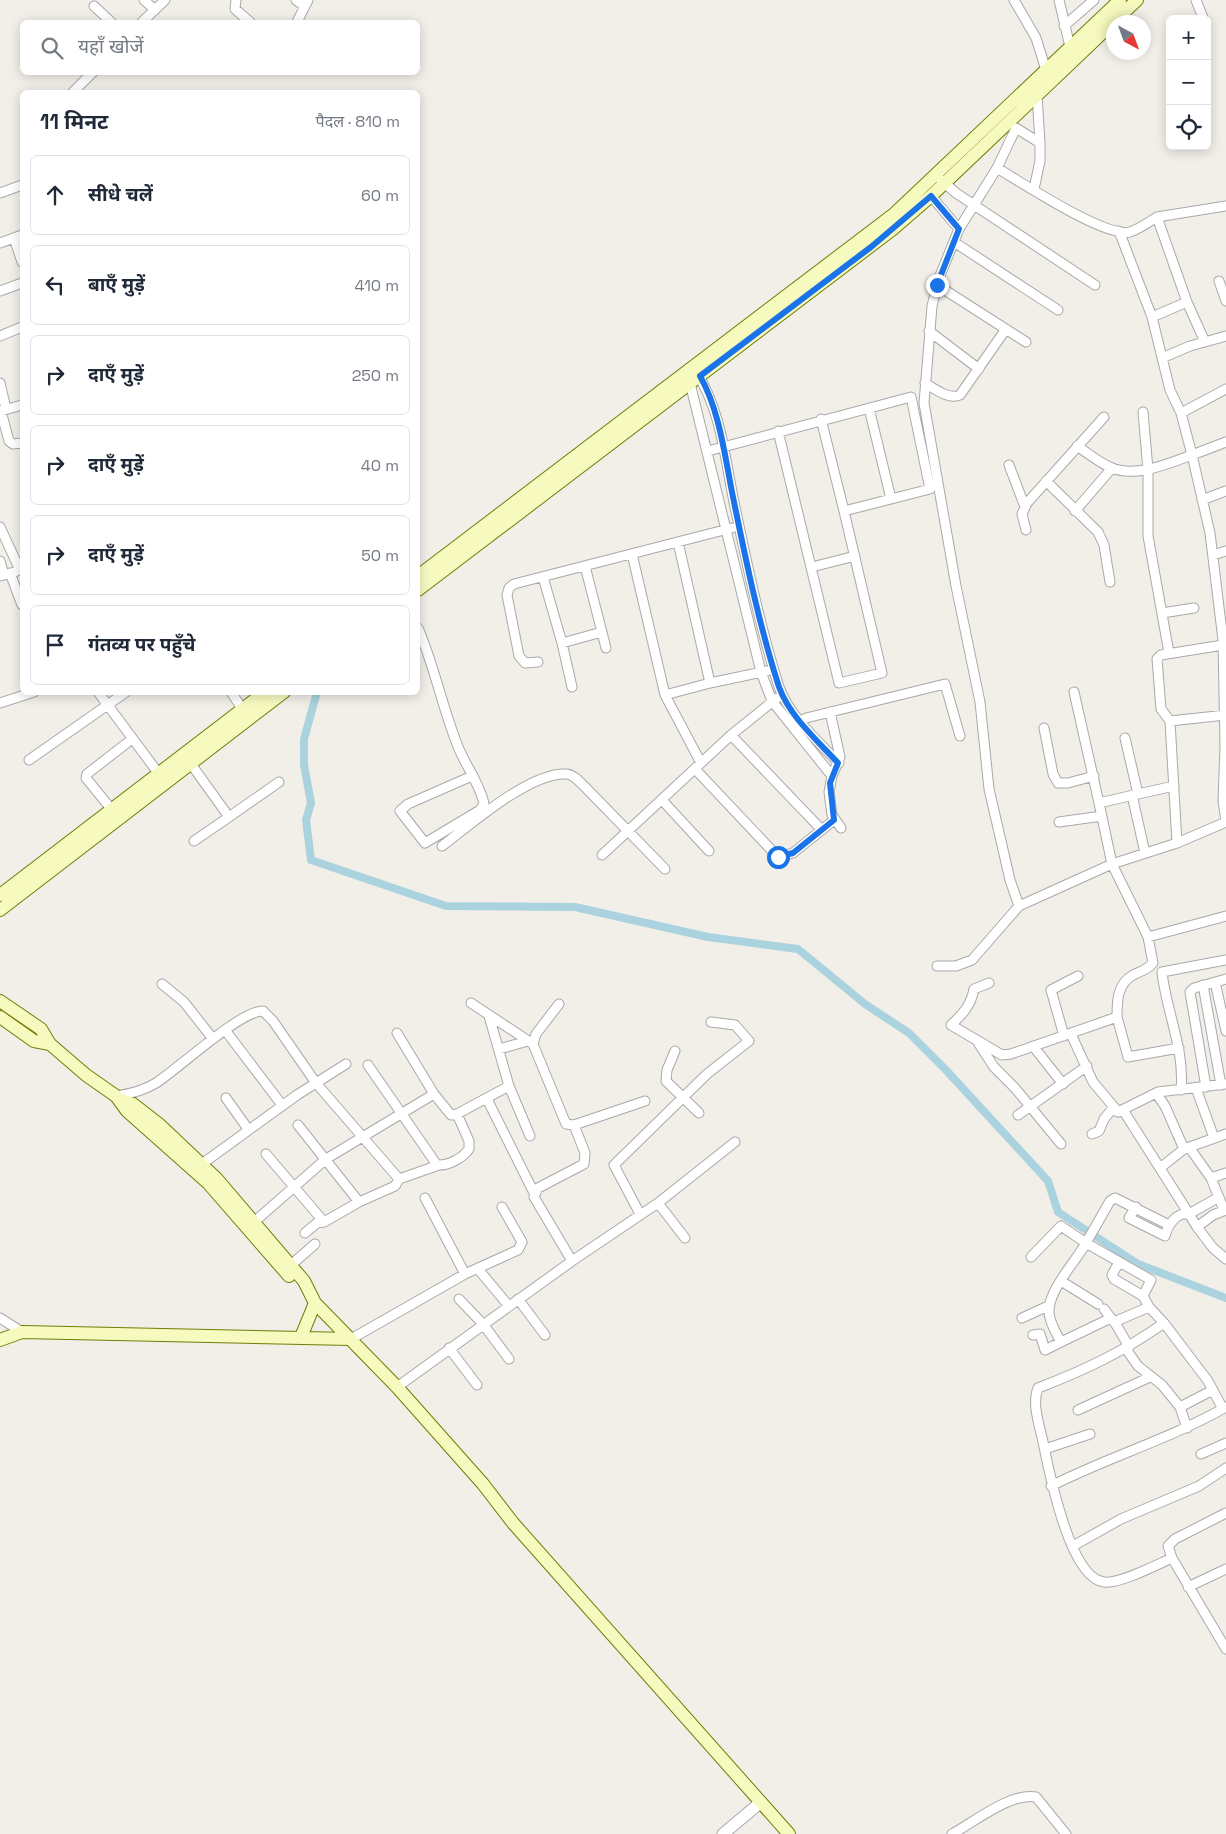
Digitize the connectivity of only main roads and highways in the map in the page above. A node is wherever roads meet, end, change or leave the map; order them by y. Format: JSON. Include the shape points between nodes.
{"nodes":[{"id":1,"x":1120,"y":0,"type":"edge"},
{"id":2,"x":1137,"y":0,"type":"edge"},
{"id":3,"x":1072,"y":53,"type":"junction"},
{"id":4,"x":940,"y":179,"type":"junction"},
{"id":5,"x":692,"y":375,"type":"junction"},
{"id":6,"x":420,"y":575,"type":"edge"},
{"id":7,"x":420,"y":588,"type":"edge"},
{"id":8,"x":261,"y":695,"type":"edge"},
{"id":9,"x":280,"y":695,"type":"edge"},
{"id":10,"x":0,"y":895,"type":"edge"},
{"id":11,"x":0,"y":910,"type":"edge"},
{"id":12,"x":0,"y":1000,"type":"edge"},
{"id":13,"x":0,"y":1017,"type":"edge"},
{"id":14,"x":50,"y":1044,"type":"junction"},
{"id":15,"x":118,"y":1098,"type":"junction"},
{"id":16,"x":313,"y":1299,"type":"junction"},
{"id":17,"x":301,"y":1337,"type":"junction"},
{"id":18,"x":351,"y":1339,"type":"junction"},
{"id":19,"x":0,"y":1340,"type":"edge"},
{"id":20,"x":789,"y":1834,"type":"edge"}],
"edges":[{"from":1,"to":3,"type":"main road"},
{"from":2,"to":3,"type":"main road"},
{"from":3,"to":4,"type":"main road","via":[[1037,94]]},
{"from":3,"to":4,"type":"main road","via":[[1046,70]]},
{"from":4,"to":5,"type":"main road"},
{"from":4,"to":5,"type":"main road","via":[[931,196],[871,247]]},
{"from":5,"to":6,"type":"main road"},
{"from":5,"to":7,"type":"main road"},
{"from":8,"to":10,"type":"main road"},
{"from":9,"to":11,"type":"main road"},
{"from":12,"to":14,"type":"main road","via":[[41,1029]]},
{"from":13,"to":14,"type":"main road","via":[[34,1041]]},
{"from":14,"to":15,"type":"main road"},
{"from":15,"to":16,"type":"main road","via":[[127,1111],[208,1183]]},
{"from":15,"to":16,"type":"main road","via":[[133,1104],[160,1125],[202,1164],[304,1281]]},
{"from":16,"to":17,"type":"main road"},
{"from":16,"to":18,"type":"main road"},
{"from":17,"to":18,"type":"main road"},
{"from":17,"to":19,"type":"main road","via":[[22,1332]]},
{"from":18,"to":20,"type":"main road","via":[[483,1484],[513,1523]]}]}
